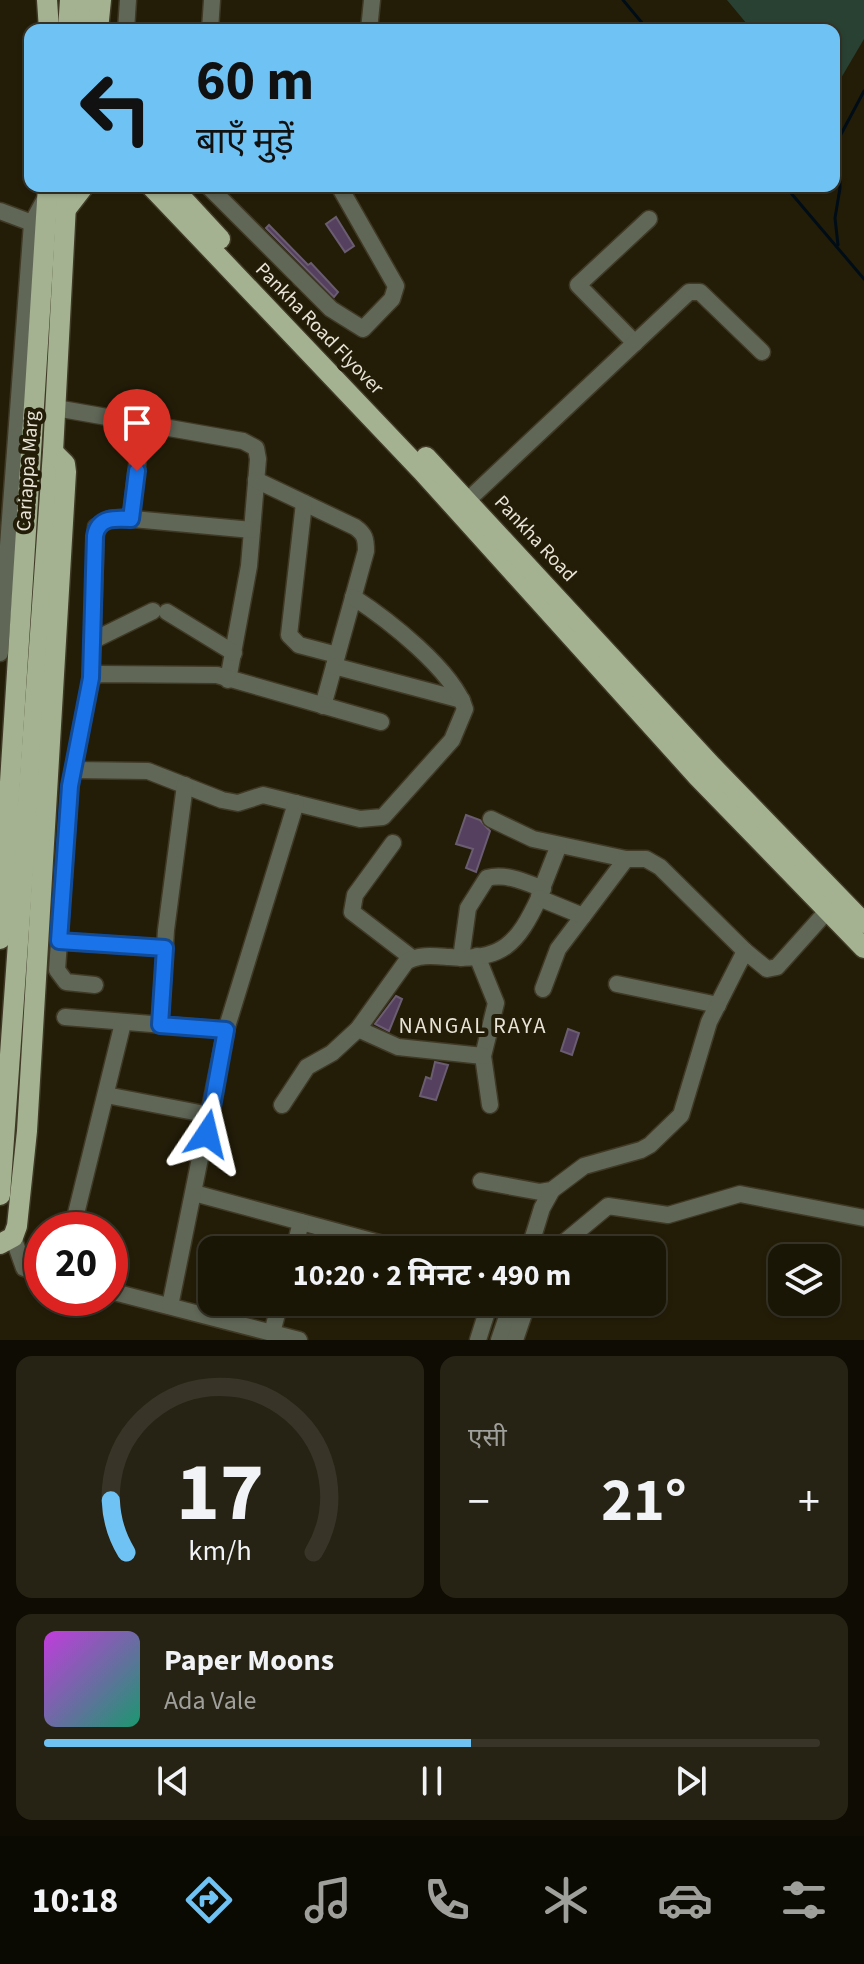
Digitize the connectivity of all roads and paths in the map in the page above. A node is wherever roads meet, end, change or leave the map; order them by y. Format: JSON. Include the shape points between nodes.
{"nodes":[{"id":1,"x":47,"y":0,"type":"edge"},
{"id":2,"x":70,"y":0,"type":"edge"},
{"id":3,"x":87,"y":0,"type":"edge"},
{"id":4,"x":101,"y":0,"type":"edge"},
{"id":5,"x":128,"y":0,"type":"edge"},
{"id":6,"x":212,"y":0,"type":"edge"},
{"id":7,"x":372,"y":0,"type":"edge"},
{"id":8,"x":49,"y":24,"type":"edge"},
{"id":9,"x":84,"y":24,"type":"edge"},
{"id":10,"x":87,"y":24,"type":"edge"},
{"id":11,"x":89,"y":24,"type":"edge"},
{"id":12,"x":126,"y":24,"type":"edge"},
{"id":13,"x":210,"y":24,"type":"edge"},
{"id":14,"x":370,"y":24,"type":"edge"},
{"id":15,"x":47,"y":192,"type":"edge"},
{"id":16,"x":48,"y":192,"type":"edge"},
{"id":17,"x":67,"y":192,"type":"edge"},
{"id":18,"x":79,"y":192,"type":"edge"},
{"id":19,"x":143,"y":192,"type":"edge"},
{"id":20,"x":157,"y":192,"type":"edge"},
{"id":21,"x":176,"y":192,"type":"edge"},
{"id":22,"x":214,"y":192,"type":"edge"},
{"id":23,"x":342,"y":192,"type":"edge"},
{"id":24,"x":67,"y":208,"type":"junction"},
{"id":25,"x":0,"y":211,"type":"edge"},
{"id":26,"x":649,"y":219,"type":"dead end"},
{"id":27,"x":32,"y":223,"type":"junction"},
{"id":28,"x":635,"y":343,"type":"junction"},
{"id":29,"x":762,"y":352,"type":"dead end"},
{"id":30,"x":56,"y":408,"type":"junction"},
{"id":31,"x":142,"y":423,"type":"junction"},
{"id":32,"x":53,"y":452,"type":"junction"},
{"id":33,"x":256,"y":480,"type":"junction"},
{"id":34,"x":460,"y":502,"type":"junction"},
{"id":35,"x":304,"y":503,"type":"junction"},
{"id":36,"x":131,"y":519,"type":"junction"},
{"id":37,"x":252,"y":530,"type":"junction"},
{"id":38,"x":353,"y":597,"type":"junction"},
{"id":39,"x":92,"y":641,"type":"junction"},
{"id":40,"x":0,"y":653,"type":"edge"},
{"id":41,"x":234,"y":653,"type":"junction"},
{"id":42,"x":335,"y":660,"type":"junction"},
{"id":43,"x":91,"y":678,"type":"junction"},
{"id":44,"x":228,"y":680,"type":"junction"},
{"id":45,"x":462,"y":700,"type":"junction"},
{"id":46,"x":323,"y":706,"type":"junction"},
{"id":47,"x":381,"y":722,"type":"dead end"},
{"id":48,"x":22,"y":760,"type":"junction"},
{"id":49,"x":73,"y":770,"type":"junction"},
{"id":50,"x":185,"y":785,"type":"junction"},
{"id":51,"x":296,"y":803,"type":"junction"},
{"id":52,"x":491,"y":819,"type":"dead end"},
{"id":53,"x":393,"y":843,"type":"dead end"},
{"id":54,"x":559,"y":845,"type":"junction"},
{"id":55,"x":626,"y":859,"type":"junction"},
{"id":56,"x":541,"y":894,"type":"junction"},
{"id":57,"x":833,"y":904,"type":"junction"},
{"id":58,"x":583,"y":916,"type":"junction"},
{"id":59,"x":864,"y":923,"type":"edge"},
{"id":60,"x":0,"y":939,"type":"edge"},
{"id":61,"x":59,"y":941,"type":"junction"},
{"id":62,"x":165,"y":948,"type":"junction"},
{"id":63,"x":864,"y":948,"type":"edge"},
{"id":64,"x":745,"y":951,"type":"junction"},
{"id":65,"x":469,"y":957,"type":"junction"},
{"id":66,"x":412,"y":958,"type":"junction"},
{"id":67,"x":617,"y":984,"type":"dead end"},
{"id":68,"x":95,"y":985,"type":"dead end"},
{"id":69,"x":543,"y":989,"type":"dead end"},
{"id":70,"x":718,"y":1005,"type":"junction"},
{"id":71,"x":65,"y":1017,"type":"dead end"},
{"id":72,"x":123,"y":1023,"type":"junction"},
{"id":73,"x":160,"y":1025,"type":"junction"},
{"id":74,"x":358,"y":1029,"type":"junction"},
{"id":75,"x":226,"y":1030,"type":"junction"},
{"id":76,"x":483,"y":1056,"type":"junction"},
{"id":77,"x":106,"y":1095,"type":"junction"},
{"id":78,"x":282,"y":1105,"type":"dead end"},
{"id":79,"x":490,"y":1105,"type":"dead end"},
{"id":80,"x":210,"y":1115,"type":"junction"},
{"id":81,"x":481,"y":1181,"type":"dead end"},
{"id":82,"x":552,"y":1190,"type":"junction"},
{"id":83,"x":194,"y":1193,"type":"junction"},
{"id":84,"x":0,"y":1195,"type":"edge"},
{"id":85,"x":77,"y":1212,"type":"edge"},
{"id":86,"x":864,"y":1218,"type":"edge"},
{"id":87,"x":301,"y":1222,"type":"junction"},
{"id":88,"x":298,"y":1236,"type":"edge"},
{"id":89,"x":353,"y":1236,"type":"edge"},
{"id":90,"x":533,"y":1236,"type":"edge"},
{"id":91,"x":572,"y":1236,"type":"edge"},
{"id":92,"x":7,"y":1240,"type":"edge"},
{"id":93,"x":24,"y":1268,"type":"edge"},
{"id":94,"x":128,"y":1296,"type":"edge"},
{"id":95,"x":170,"y":1306,"type":"junction"},
{"id":96,"x":276,"y":1316,"type":"edge"},
{"id":97,"x":486,"y":1316,"type":"edge"},
{"id":98,"x":507,"y":1316,"type":"edge"},
{"id":99,"x":523,"y":1316,"type":"edge"},
{"id":100,"x":272,"y":1333,"type":"junction"},
{"id":101,"x":299,"y":1340,"type":"edge"},
{"id":102,"x":478,"y":1340,"type":"edge"},
{"id":103,"x":499,"y":1340,"type":"edge"},
{"id":104,"x":515,"y":1340,"type":"edge"}],
"edges":[{"from":1,"to":8,"type":"main road"},
{"from":2,"to":9,"type":"main road"},
{"from":3,"to":10,"type":"main road"},
{"from":4,"to":11,"type":"main road"},
{"from":5,"to":12,"type":"street"},
{"from":6,"to":13,"type":"street"},
{"from":7,"to":14,"type":"street"},
{"from":15,"to":27,"type":"street"},
{"from":16,"to":48,"type":"main road","name":"Cariappa Marg"},
{"from":17,"to":24,"type":"main road","name":"Cariappa Marg"},
{"from":18,"to":24,"type":"main road"},
{"from":19,"to":34,"type":"main road","via":[[416,482]]},
{"from":20,"to":34,"type":"main road","name":"Pankha Road Flyover","via":[[422,471]]},
{"from":21,"to":34,"type":"main road","name":"Pankha Road"},
{"from":22,"to":23,"type":"street","via":[[331,309],[363,329],[392,299],[396,286]]},
{"from":24,"to":30,"type":"main road","name":"Cariappa Marg"},
{"from":25,"to":27,"type":"street"},
{"from":26,"to":28,"type":"street","via":[[578,285]]},
{"from":27,"to":40,"type":"street"},
{"from":28,"to":29,"type":"street","via":[[689,292],[700,292]]},
{"from":28,"to":34,"type":"street"},
{"from":30,"to":31,"type":"street"},
{"from":30,"to":32,"type":"main road","name":"Cariappa Marg"},
{"from":31,"to":33,"type":"street","via":[[252,444],[258,459]]},
{"from":31,"to":36,"type":"street"},
{"from":32,"to":48,"type":"main road","name":"Cariappa Marg"},
{"from":32,"to":92,"type":"main road","via":[[66,472],[60,611],[27,1131],[17,1226]]},
{"from":33,"to":35,"type":"street"},
{"from":33,"to":37,"type":"street"},
{"from":34,"to":57,"type":"main road","name":"Pankha Road","via":[[698,777]]},
{"from":35,"to":38,"type":"street","via":[[363,532],[366,551]]},
{"from":35,"to":42,"type":"street","via":[[289,635],[299,645]]},
{"from":36,"to":37,"type":"street"},
{"from":36,"to":39,"type":"street","via":[[110,519],[96,527]]},
{"from":37,"to":41,"type":"street"},
{"from":38,"to":42,"type":"street"},
{"from":38,"to":45,"type":"street","via":[[405,635]]},
{"from":39,"to":41,"type":"street","via":[[160,612]]},
{"from":39,"to":43,"type":"street"},
{"from":41,"to":44,"type":"street"},
{"from":42,"to":45,"type":"street"},
{"from":42,"to":46,"type":"street"},
{"from":43,"to":44,"type":"street","via":[[100,684]]},
{"from":43,"to":49,"type":"street"},
{"from":44,"to":46,"type":"street"},
{"from":45,"to":51,"type":"street","via":[[465,709],[452,740],[383,817],[360,819]]},
{"from":46,"to":47,"type":"street"},
{"from":48,"to":60,"type":"main road"},
{"from":48,"to":84,"type":"main road"},
{"from":49,"to":50,"type":"street","via":[[148,771]]},
{"from":49,"to":61,"type":"street"},
{"from":50,"to":51,"type":"street","via":[[238,803],[263,795]]},
{"from":50,"to":62,"type":"street"},
{"from":51,"to":75,"type":"street"},
{"from":52,"to":54,"type":"street","via":[[523,836]]},
{"from":53,"to":66,"type":"street","via":[[355,895],[352,912]]},
{"from":54,"to":55,"type":"street"},
{"from":54,"to":56,"type":"street"},
{"from":55,"to":58,"type":"street"},
{"from":55,"to":64,"type":"street","via":[[646,859],[660,867]]},
{"from":56,"to":58,"type":"street"},
{"from":56,"to":65,"type":"street","via":[[518,937],[493,953]]},
{"from":56,"to":65,"type":"street","via":[[513,879],[487,878],[468,908]]},
{"from":57,"to":59,"type":"main road","name":"Pankha Road"},
{"from":57,"to":63,"type":"main road","name":"Pankha Road"},
{"from":57,"to":64,"type":"street","via":[[777,967],[767,969]]},
{"from":58,"to":69,"type":"street","via":[[558,949]]},
{"from":61,"to":62,"type":"street"},
{"from":61,"to":68,"type":"street","via":[[60,977]]},
{"from":62,"to":73,"type":"street"},
{"from":64,"to":70,"type":"street"},
{"from":65,"to":66,"type":"street"},
{"from":65,"to":76,"type":"street","via":[[496,1003]]},
{"from":66,"to":74,"type":"street"},
{"from":67,"to":70,"type":"street"},
{"from":70,"to":82,"type":"street","via":[[673,1125],[641,1150],[584,1166]]},
{"from":71,"to":72,"type":"street"},
{"from":72,"to":73,"type":"street"},
{"from":72,"to":77,"type":"street"},
{"from":73,"to":75,"type":"street"},
{"from":74,"to":76,"type":"street","via":[[398,1047]]},
{"from":74,"to":78,"type":"street","via":[[307,1067]]},
{"from":75,"to":80,"type":"street"},
{"from":76,"to":79,"type":"street"},
{"from":77,"to":80,"type":"street"},
{"from":77,"to":85,"type":"street"},
{"from":80,"to":83,"type":"street"},
{"from":81,"to":82,"type":"street"},
{"from":82,"to":90,"type":"street"},
{"from":83,"to":87,"type":"street"},
{"from":83,"to":95,"type":"street"},
{"from":86,"to":91,"type":"street","via":[[740,1194],[668,1215],[608,1206]]},
{"from":87,"to":88,"type":"street"},
{"from":87,"to":89,"type":"street"},
{"from":92,"to":93,"type":"street"},
{"from":94,"to":95,"type":"street"},
{"from":95,"to":100,"type":"street"},
{"from":96,"to":100,"type":"street"},
{"from":97,"to":102,"type":"street"},
{"from":98,"to":103,"type":"street"},
{"from":99,"to":104,"type":"street"},
{"from":100,"to":101,"type":"street"}]}
